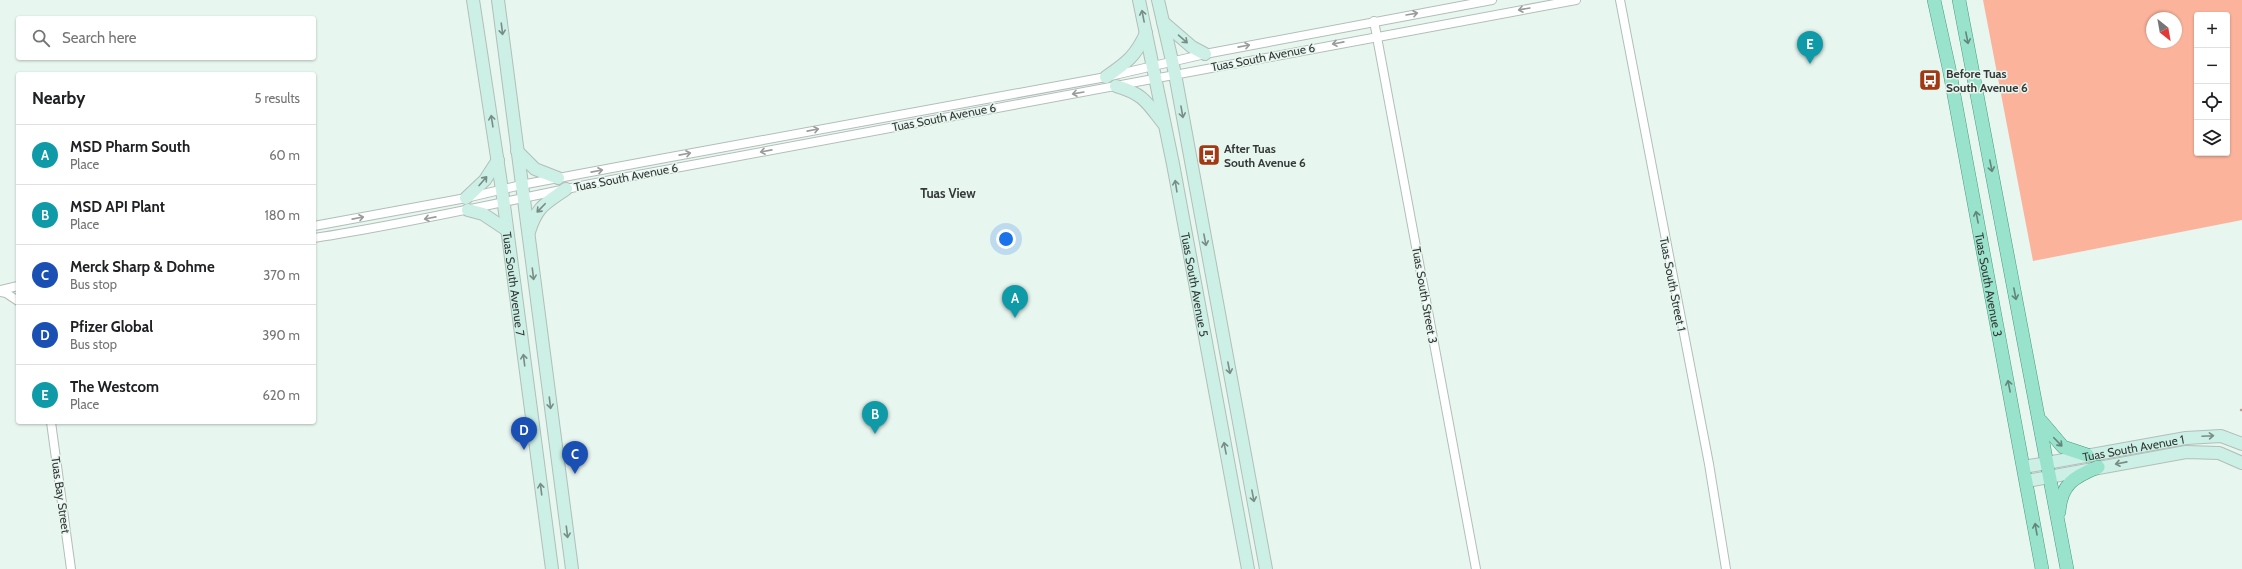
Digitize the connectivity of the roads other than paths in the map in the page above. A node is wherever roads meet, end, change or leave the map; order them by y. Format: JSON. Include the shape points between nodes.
{"nodes":[{"id":1,"x":473,"y":0,"type":"edge"},
{"id":2,"x":498,"y":0,"type":"edge"},
{"id":3,"x":1139,"y":0,"type":"edge"},
{"id":4,"x":1158,"y":0,"type":"edge"},
{"id":5,"x":1492,"y":0,"type":"edge"},
{"id":6,"x":1576,"y":0,"type":"edge"},
{"id":7,"x":1620,"y":0,"type":"edge"},
{"id":8,"x":1934,"y":0,"type":"edge"},
{"id":9,"x":1959,"y":0,"type":"edge"},
{"id":10,"x":1374,"y":21,"type":"junction"},
{"id":11,"x":1163,"y":22,"type":"junction"},
{"id":12,"x":1146,"y":33,"type":"junction"},
{"id":13,"x":1376,"y":36,"type":"junction"},
{"id":14,"x":1205,"y":54,"type":"junction"},
{"id":15,"x":1153,"y":67,"type":"junction"},
{"id":16,"x":1173,"y":68,"type":"junction"},
{"id":17,"x":1106,"y":77,"type":"junction"},
{"id":18,"x":1155,"y":79,"type":"junction"},
{"id":19,"x":1116,"y":86,"type":"junction"},
{"id":20,"x":1165,"y":126,"type":"junction"},
{"id":21,"x":517,"y":151,"type":"junction"},
{"id":22,"x":498,"y":160,"type":"junction"},
{"id":23,"x":558,"y":178,"type":"junction"},
{"id":24,"x":566,"y":189,"type":"junction"},
{"id":25,"x":522,"y":191,"type":"junction"},
{"id":26,"x":503,"y":196,"type":"junction"},
{"id":27,"x":467,"y":204,"type":"junction"},
{"id":28,"x":316,"y":226,"type":"edge"},
{"id":29,"x":507,"y":230,"type":"junction"},
{"id":30,"x":528,"y":236,"type":"junction"},
{"id":31,"x":316,"y":238,"type":"edge"},
{"id":32,"x":16,"y":287,"type":"edge"},
{"id":33,"x":0,"y":291,"type":"edge"},
{"id":34,"x":16,"y":300,"type":"edge"},
{"id":35,"x":2038,"y":416,"type":"junction"},
{"id":36,"x":51,"y":424,"type":"edge"},
{"id":37,"x":2242,"y":444,"type":"edge"},
{"id":38,"x":2087,"y":455,"type":"junction"},
{"id":39,"x":2048,"y":462,"type":"junction"},
{"id":40,"x":2242,"y":464,"type":"edge"},
{"id":41,"x":2024,"y":467,"type":"junction"},
{"id":42,"x":2098,"y":467,"type":"junction"},
{"id":43,"x":2050,"y":476,"type":"junction"},
{"id":44,"x":2027,"y":481,"type":"junction"},
{"id":45,"x":2059,"y":522,"type":"junction"},
{"id":46,"x":71,"y":569,"type":"edge"},
{"id":47,"x":552,"y":569,"type":"edge"},
{"id":48,"x":572,"y":569,"type":"edge"},
{"id":49,"x":1248,"y":569,"type":"edge"},
{"id":50,"x":1266,"y":569,"type":"edge"},
{"id":51,"x":1476,"y":569,"type":"edge"},
{"id":52,"x":1726,"y":569,"type":"edge"},
{"id":53,"x":2042,"y":569,"type":"edge"},
{"id":54,"x":2067,"y":569,"type":"edge"}],
"edges":[{"from":22,"to":1,"type":"main road","name":"Tuas South Avenue 7","one_way":true},
{"from":2,"to":21,"type":"main road","name":"Tuas South Avenue 7","one_way":true},
{"from":12,"to":3,"type":"main road","name":"Tuas South Avenue 5","one_way":true},
{"from":4,"to":11,"type":"main road","name":"Tuas South Avenue 5"},
{"from":10,"to":5,"type":"street","name":"Tuas South Avenue 6","one_way":true},
{"from":6,"to":13,"type":"street","name":"Tuas South Avenue 6","one_way":true},
{"from":7,"to":52,"type":"street","name":"Tuas South Street 1"},
{"from":41,"to":8,"type":"main road","name":"Tuas South Avenue 3","one_way":true},
{"from":9,"to":35,"type":"main road","name":"Tuas South Avenue 3","one_way":true},
{"from":10,"to":13,"type":"street","name":"Tuas South Street 3"},
{"from":14,"to":10,"type":"street","name":"Tuas South Avenue 6","one_way":true},
{"from":11,"to":14,"type":"main road","one_way":true,"via":[[1192,47]]},
{"from":11,"to":16,"type":"main road","name":"Tuas South Avenue 5"},
{"from":12,"to":15,"type":"main road","name":"Tuas South Avenue 5"},
{"from":12,"to":17,"type":"main road","via":[[1129,62]]},
{"from":13,"to":16,"type":"street","name":"Tuas South Avenue 6","one_way":true},
{"from":13,"to":51,"type":"street","name":"Tuas South Street 3"},
{"from":14,"to":16,"type":"street","name":"Tuas South Avenue 6"},
{"from":15,"to":16,"type":"street","name":"Tuas South Avenue 6"},
{"from":15,"to":17,"type":"street","name":"Tuas South Avenue 6"},
{"from":15,"to":18,"type":"main road","name":"Tuas South Avenue 5"},
{"from":16,"to":18,"type":"street","name":"Tuas South Avenue 6"},
{"from":16,"to":50,"type":"main road","name":"Tuas South Avenue 5","one_way":true},
{"from":23,"to":17,"type":"street","name":"Tuas South Avenue 6","one_way":true},
{"from":18,"to":19,"type":"street","name":"Tuas South Avenue 6"},
{"from":18,"to":20,"type":"main road","name":"Tuas South Avenue 5"},
{"from":19,"to":20,"type":"main road","via":[[1132,90],[1142,96]]},
{"from":19,"to":24,"type":"street","name":"Tuas South Avenue 6","one_way":true},
{"from":49,"to":20,"type":"main road","name":"Tuas South Avenue 5","one_way":true},
{"from":21,"to":23,"type":"main road","via":[[535,169]]},
{"from":21,"to":25,"type":"main road","name":"Tuas South Avenue 7"},
{"from":22,"to":26,"type":"main road","name":"Tuas South Avenue 7"},
{"from":27,"to":22,"type":"main road","one_way":true},
{"from":23,"to":25,"type":"street","name":"Tuas South Avenue 6"},
{"from":24,"to":25,"type":"street","name":"Tuas South Avenue 6"},
{"from":24,"to":30,"type":"main road","one_way":true,"via":[[540,208]]},
{"from":25,"to":26,"type":"street","name":"Tuas South Avenue 6"},
{"from":25,"to":26,"type":"street","name":"Tuas South Avenue 6"},
{"from":25,"to":30,"type":"main road","name":"Tuas South Avenue 7"},
{"from":26,"to":27,"type":"street","name":"Tuas South Avenue 6"},
{"from":26,"to":27,"type":"street","name":"Tuas South Avenue 6"},
{"from":26,"to":29,"type":"main road","name":"Tuas South Avenue 7"},
{"from":28,"to":27,"type":"street","name":"Tuas South Avenue 6","one_way":true},
{"from":27,"to":29,"type":"main road"},
{"from":27,"to":31,"type":"street","name":"Tuas South Avenue 6","one_way":true},
{"from":47,"to":29,"type":"main road","name":"Tuas South Avenue 7","one_way":true},
{"from":30,"to":48,"type":"main road","name":"Tuas South Avenue 7","one_way":true},
{"from":32,"to":33,"type":"street"},
{"from":33,"to":34,"type":"street"},
{"from":35,"to":38,"type":"main road","one_way":true,"via":[[2063,447]]},
{"from":35,"to":39,"type":"main road","name":"Tuas South Avenue 3"},
{"from":36,"to":46,"type":"street","name":"Tuas Bay Street"},
{"from":38,"to":37,"type":"main road","name":"Tuas South Avenue 1","one_way":true,"via":[[2186,438],[2221,436]]},
{"from":38,"to":39,"type":"main road","name":"Tuas South Avenue 1"},
{"from":39,"to":41,"type":"main road","name":"Tuas South Avenue 1"},
{"from":39,"to":43,"type":"main road","name":"Tuas South Avenue 3"},
{"from":40,"to":42,"type":"main road","name":"Tuas South Avenue 1","one_way":true,"via":[[2219,453],[2202,451]]},
{"from":41,"to":44,"type":"main road","name":"Tuas South Avenue 3"},
{"from":42,"to":43,"type":"main road","name":"Tuas South Avenue 1"},
{"from":42,"to":45,"type":"main road","via":[[2075,477],[2065,488]]},
{"from":43,"to":44,"type":"main road","name":"Tuas South Avenue 1"},
{"from":43,"to":45,"type":"main road","name":"Tuas South Avenue 3"},
{"from":53,"to":44,"type":"main road","name":"Tuas South Avenue 3","one_way":true},
{"from":45,"to":54,"type":"main road","name":"Tuas South Avenue 3"}]}
